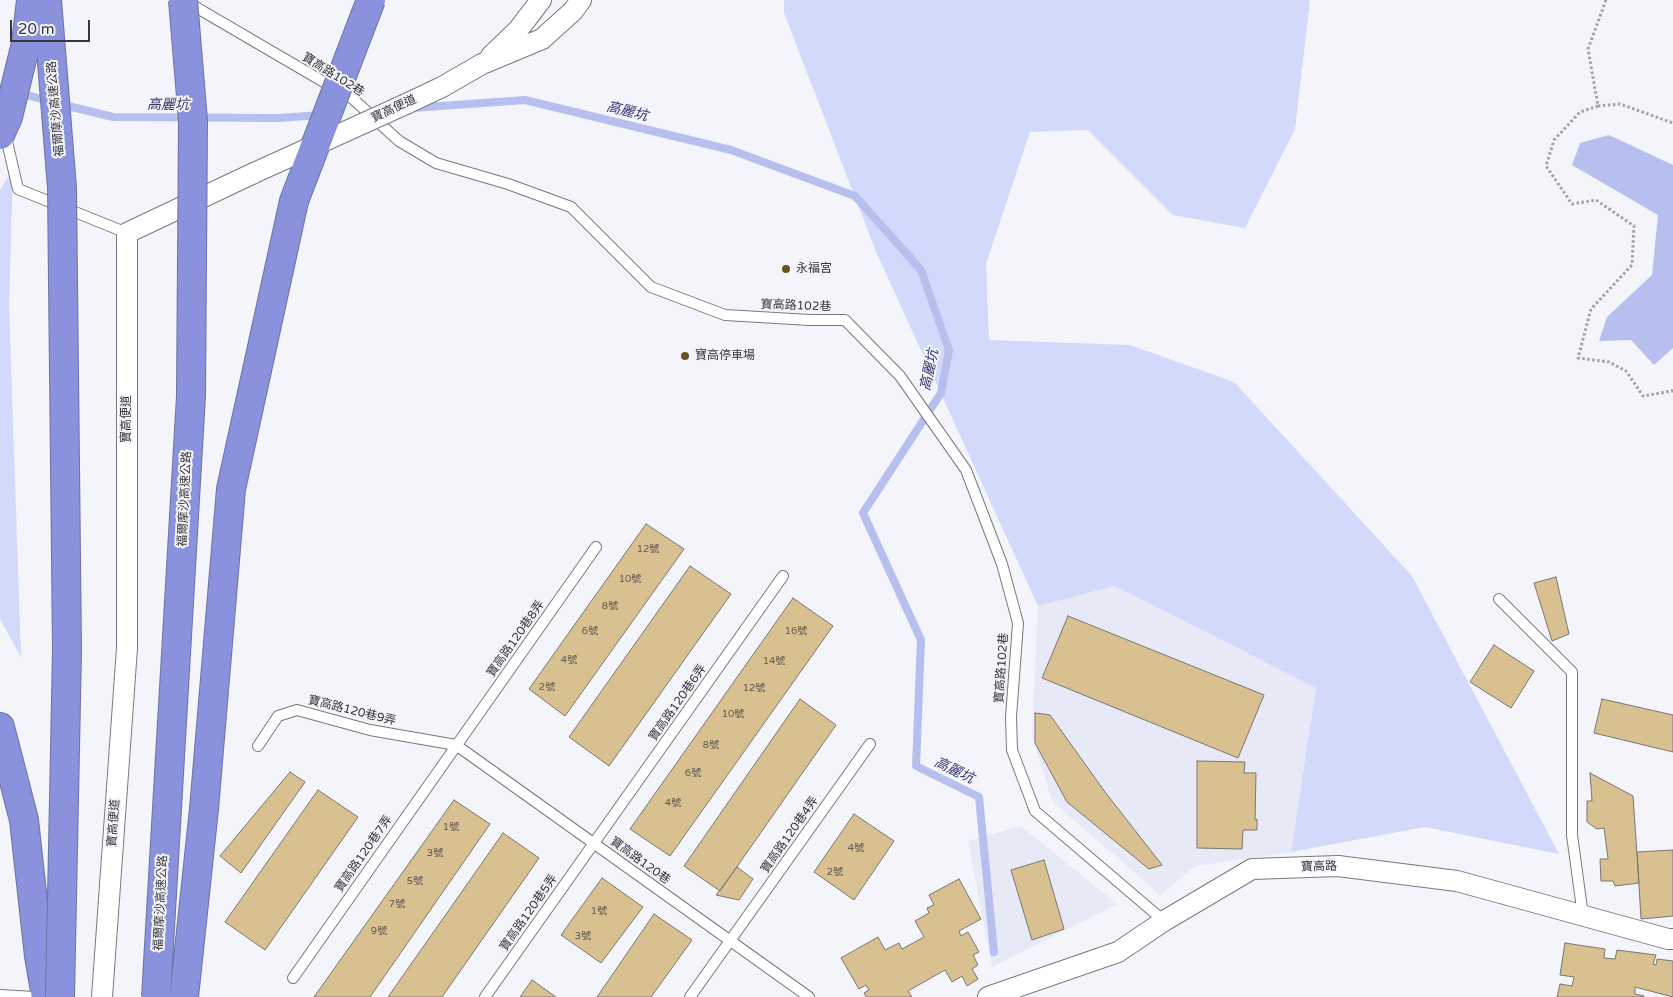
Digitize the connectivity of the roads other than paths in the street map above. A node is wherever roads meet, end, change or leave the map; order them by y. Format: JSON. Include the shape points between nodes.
{"nodes":[{"id":1,"x":31,"y":0,"type":"edge"},
{"id":2,"x":47,"y":0,"type":"edge"},
{"id":3,"x":183,"y":0,"type":"edge"},
{"id":4,"x":371,"y":0,"type":"edge"},
{"id":5,"x":541,"y":0,"type":"edge"},
{"id":6,"x":580,"y":0,"type":"edge"},
{"id":7,"x":482,"y":64,"type":"junction"},
{"id":8,"x":0,"y":110,"type":"edge"},
{"id":9,"x":0,"y":134,"type":"edge"},
{"id":10,"x":127,"y":233,"type":"junction"},
{"id":11,"x":596,"y":547,"type":"dead end"},
{"id":12,"x":783,"y":576,"type":"dead end"},
{"id":13,"x":1499,"y":600,"type":"dead end"},
{"id":14,"x":0,"y":727,"type":"edge"},
{"id":15,"x":870,"y":744,"type":"dead end"},
{"id":16,"x":456,"y":745,"type":"junction"},
{"id":17,"x":258,"y":746,"type":"dead end"},
{"id":18,"x":594,"y":844,"type":"junction"},
{"id":19,"x":1583,"y":916,"type":"junction"},
{"id":20,"x":1164,"y":921,"type":"junction"},
{"id":21,"x":1673,"y":939,"type":"edge"},
{"id":22,"x":730,"y":941,"type":"junction"},
{"id":23,"x":293,"y":978,"type":"dead end"},
{"id":24,"x":0,"y":995,"type":"edge"},
{"id":25,"x":34,"y":997,"type":"edge"},
{"id":26,"x":46,"y":997,"type":"edge"},
{"id":27,"x":60,"y":997,"type":"edge"},
{"id":28,"x":102,"y":997,"type":"edge"},
{"id":29,"x":156,"y":997,"type":"edge"},
{"id":30,"x":184,"y":997,"type":"edge"},
{"id":31,"x":485,"y":997,"type":"edge"},
{"id":32,"x":690,"y":997,"type":"edge"},
{"id":33,"x":809,"y":997,"type":"edge"},
{"id":34,"x":988,"y":997,"type":"edge"}],
"edges":[{"from":1,"to":9,"type":"highway","bridge":true,"via":[[26,43],[8,116]]},
{"from":2,"to":27,"type":"highway","name":"福爾摩沙高速公路","bridge":true,"via":[[62,188],[67,650]]},
{"from":3,"to":20,"type":"lane","name":"寶高路102巷","via":[[353,99],[399,141],[436,163],[571,207],[651,287],[725,315],[845,320],[900,376],[966,470],[1002,564],[1018,623],[1011,716],[1012,750],[1034,811]]},
{"from":3,"to":29,"type":"highway","name":"福爾摩沙高速公路","bridge":true,"via":[[193,121],[191,396]]},
{"from":4,"to":30,"type":"highway","bridge":true,"via":[[294,201],[231,489],[204,809]]},
{"from":5,"to":7,"type":"street","name":"寶高便道","via":[[518,30]]},
{"from":6,"to":7,"type":"street","name":"寶高便道","via":[[573,11],[542,39]]},
{"from":7,"to":10,"type":"street","name":"寶高便道","bridge":true,"via":[[406,104]]},
{"from":8,"to":10,"type":"lane","via":[[18,188]]},
{"from":10,"to":28,"type":"street","name":"寶高便道","via":[[127,648]]},
{"from":11,"to":16,"type":"lane","name":"寶高路120巷8弄"},
{"from":12,"to":18,"type":"lane","name":"寶高路120巷6弄"},
{"from":13,"to":19,"type":"lane","via":[[1572,672],[1572,834]]},
{"from":14,"to":26,"type":"highway","via":[[24,820]]},
{"from":15,"to":22,"type":"lane","name":"寶高路120巷4弄"},
{"from":16,"to":17,"type":"lane","name":"寶高路120巷9弄","via":[[370,730],[297,710],[278,716]]},
{"from":16,"to":18,"type":"lane","name":"寶高路120巷"},
{"from":16,"to":23,"type":"lane","name":"寶高路120巷7弄"},
{"from":18,"to":22,"type":"lane","name":"寶高路120巷"},
{"from":18,"to":31,"type":"lane","name":"寶高路120巷5弄"},
{"from":19,"to":20,"type":"street","name":"寶高路","via":[[1457,881],[1338,866],[1252,869]]},
{"from":19,"to":21,"type":"street","name":"寶高路"},
{"from":20,"to":34,"type":"street","name":"寶高路","via":[[1118,952]]},
{"from":22,"to":32,"type":"lane","name":"寶高路120巷4弄"},
{"from":22,"to":33,"type":"lane","name":"寶高路120巷"},
{"from":24,"to":25,"type":"lane"}]}
